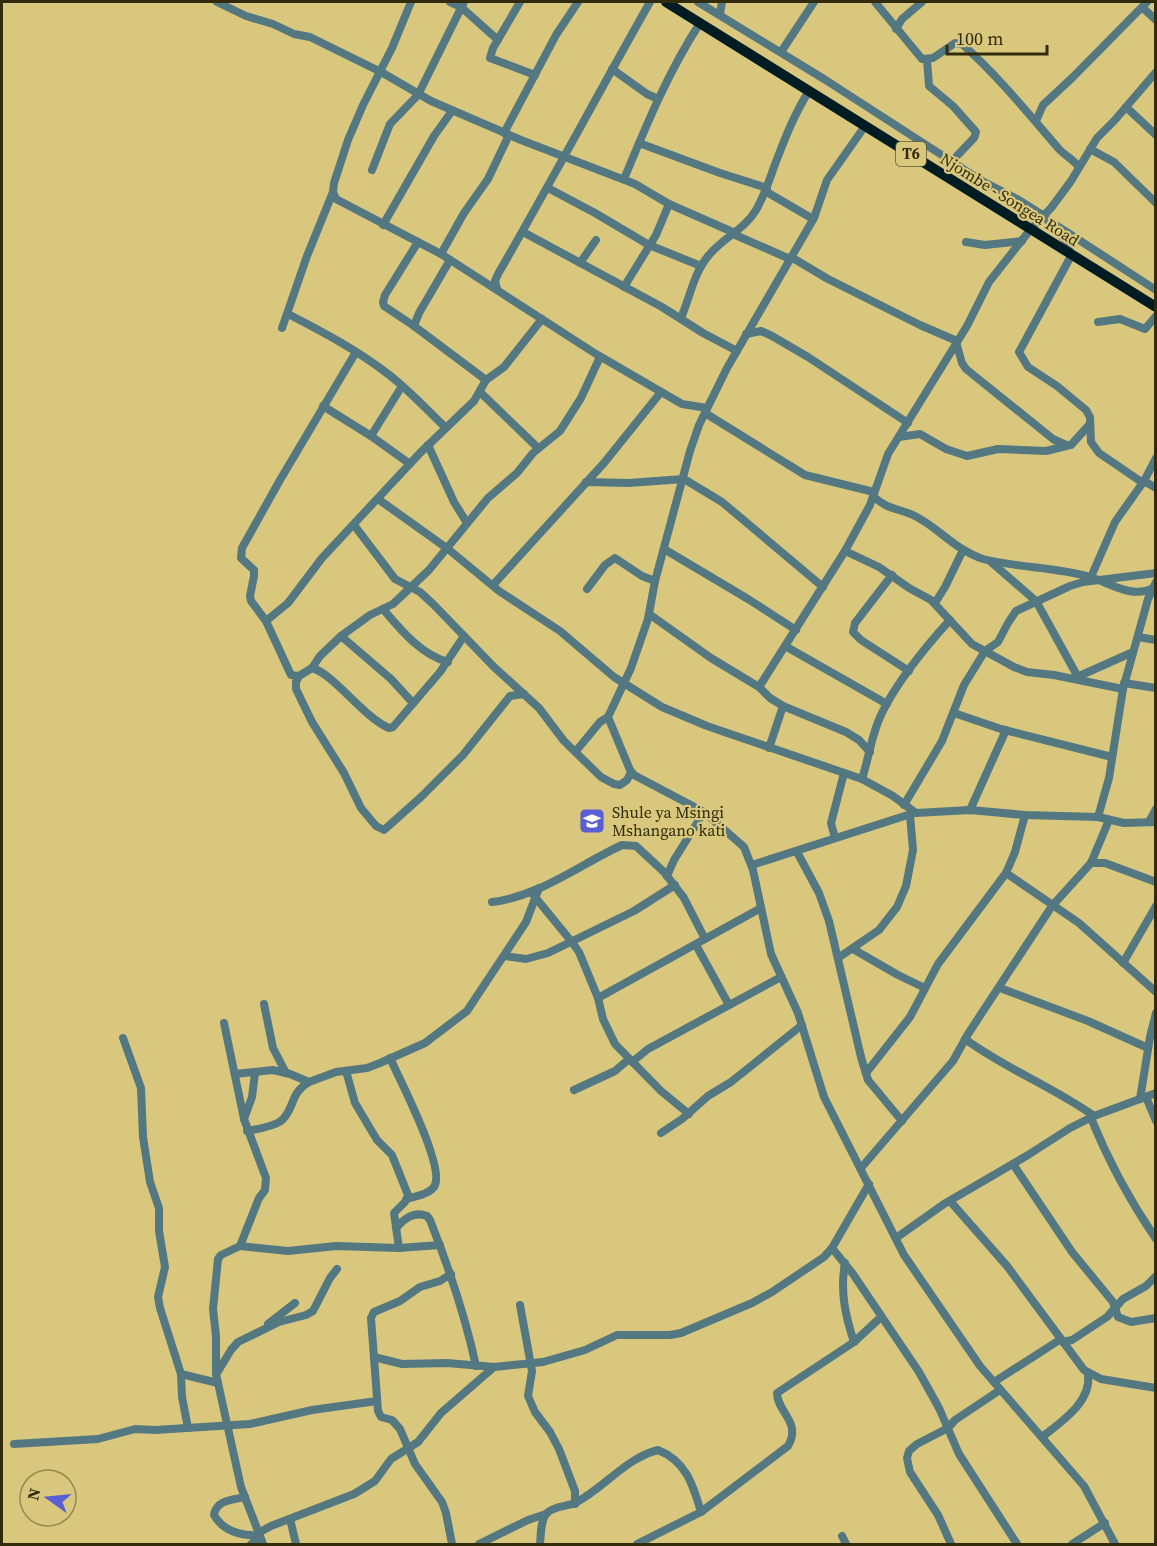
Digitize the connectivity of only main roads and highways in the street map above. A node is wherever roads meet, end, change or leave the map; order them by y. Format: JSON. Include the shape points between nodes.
{"nodes":[{"id":1,"x":666,"y":2,"type":"edge"},
{"id":2,"x":1155,"y":308,"type":"edge"}],
"edges":[{"from":1,"to":2,"type":"highway","name":"Njombe - Songea Road","number":"T6"}]}
